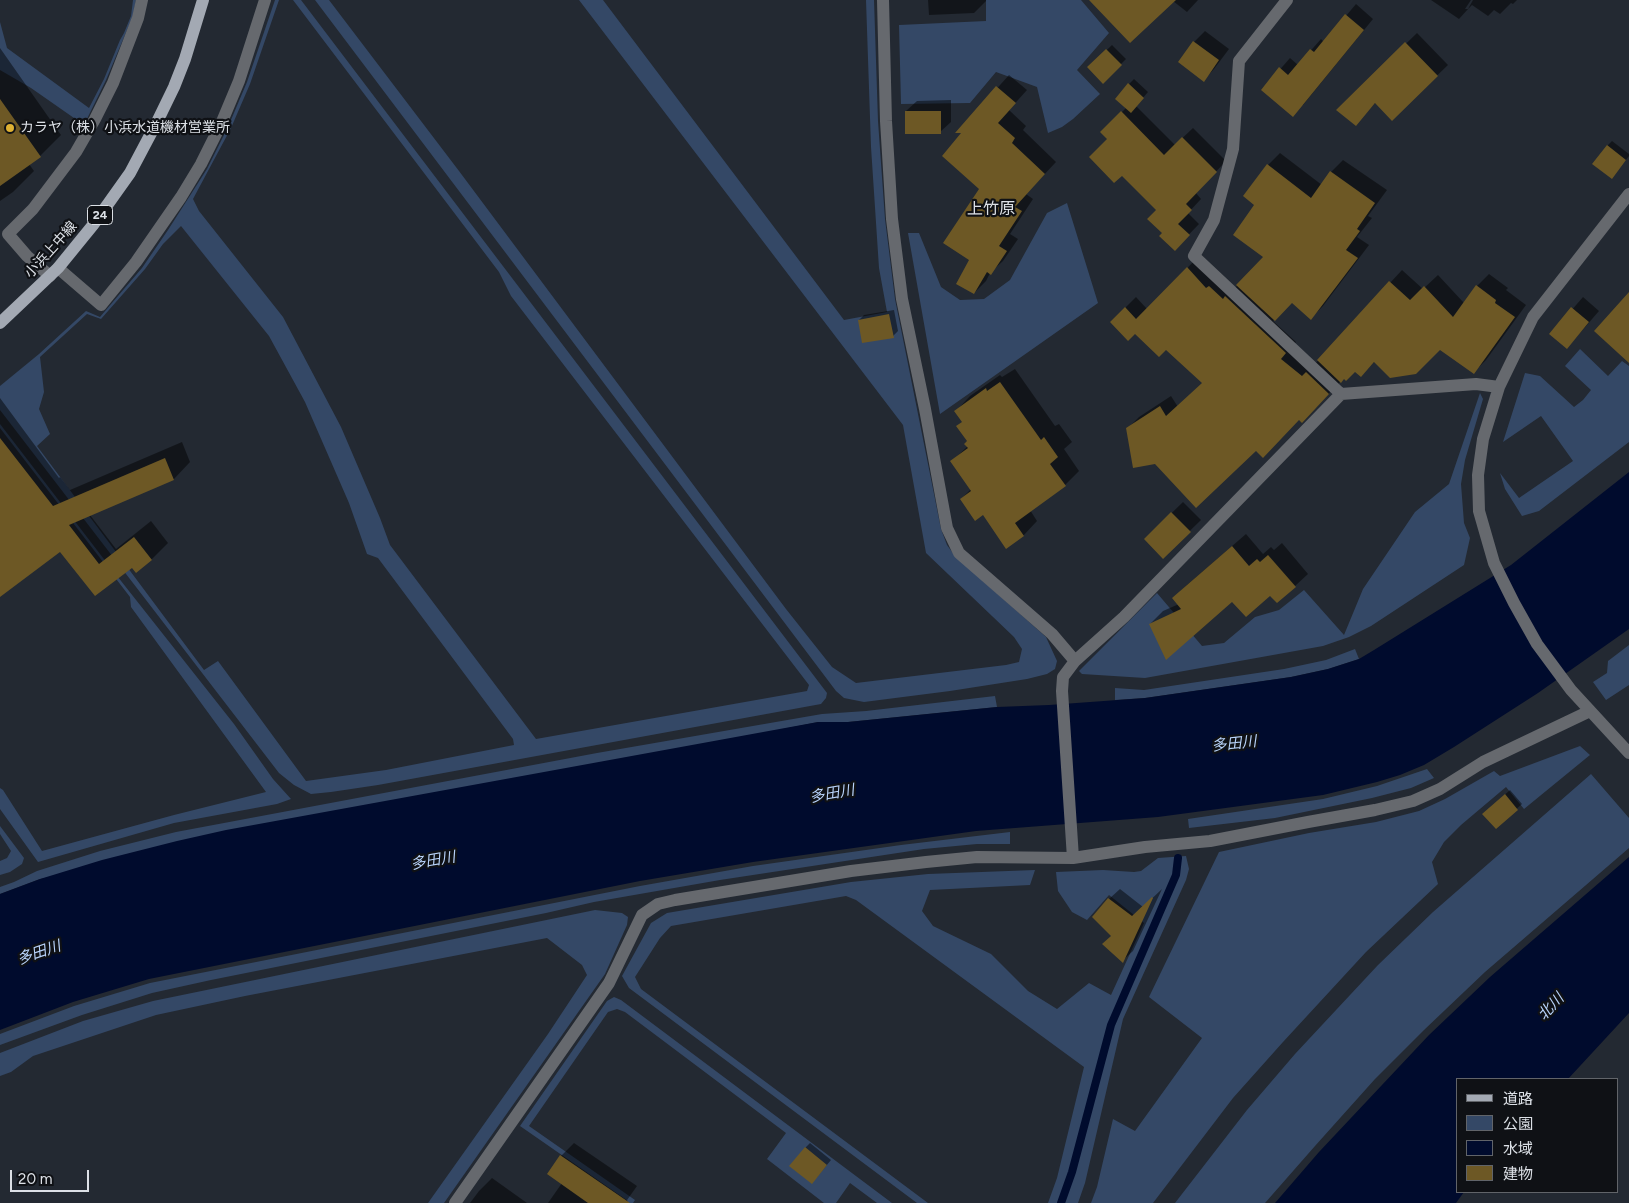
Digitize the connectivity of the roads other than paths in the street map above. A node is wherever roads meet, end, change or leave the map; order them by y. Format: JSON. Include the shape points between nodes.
{"nodes":[{"id":1,"x":142,"y":0,"type":"edge"},
{"id":2,"x":204,"y":0,"type":"edge"},
{"id":3,"x":264,"y":0,"type":"edge"},
{"id":4,"x":883,"y":0,"type":"edge"},
{"id":5,"x":1287,"y":0,"type":"edge"},
{"id":6,"x":1629,"y":194,"type":"edge"},
{"id":7,"x":54,"y":272,"type":"junction"},
{"id":8,"x":0,"y":323,"type":"edge"},
{"id":9,"x":1499,"y":387,"type":"junction"},
{"id":10,"x":1341,"y":394,"type":"junction"},
{"id":11,"x":1075,"y":661,"type":"junction"},
{"id":12,"x":1590,"y":711,"type":"junction"},
{"id":13,"x":1629,"y":753,"type":"edge"},
{"id":14,"x":1073,"y":858,"type":"junction"},
{"id":15,"x":455,"y":1203,"type":"edge"}],
"edges":[{"from":1,"to":7,"type":"street","via":[[113,83],[81,144],[55,182],[8,234],[27,256]]},
{"from":2,"to":7,"type":"main road","name":"小浜上中線","number":"24","via":[[174,87],[130,173]]},
{"from":3,"to":7,"type":"street","via":[[239,81],[221,124],[181,197],[136,262],[101,305]]},
{"from":4,"to":11,"type":"street","via":[[892,219],[902,298],[947,528],[959,554],[1052,634]]},
{"from":5,"to":10,"type":"street","via":[[1239,61],[1234,149],[1214,220],[1194,256]]},
{"from":6,"to":9,"type":"street","via":[[1533,317]]},
{"from":7,"to":8,"type":"main road","name":"小浜上中線","number":"24"},
{"from":9,"to":10,"type":"street","via":[[1476,384]]},
{"from":9,"to":12,"type":"street","via":[[1483,439],[1478,475],[1479,511],[1494,563],[1514,603],[1537,644]]},
{"from":10,"to":11,"type":"street","via":[[1124,617]]},
{"from":11,"to":14,"type":"street","via":[[1063,677],[1062,691]]},
{"from":12,"to":13,"type":"street"},
{"from":12,"to":14,"type":"street","via":[[1483,762],[1440,789],[1413,801],[1210,841]]},
{"from":14,"to":15,"type":"street","via":[[977,857],[926,862],[658,904],[642,915],[610,983]]}]}
